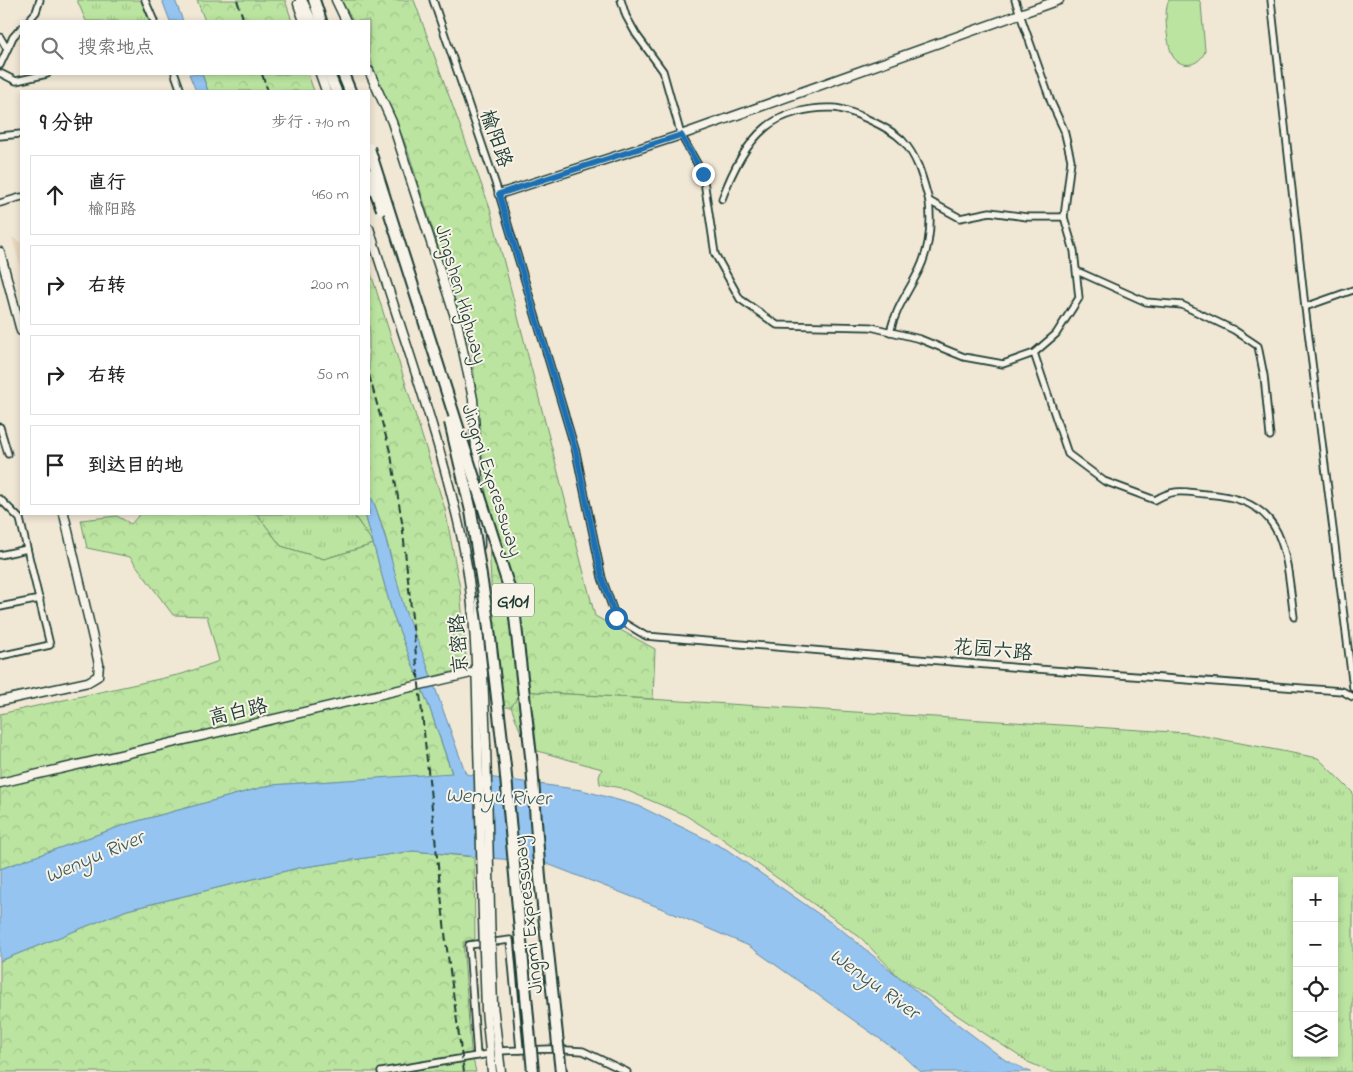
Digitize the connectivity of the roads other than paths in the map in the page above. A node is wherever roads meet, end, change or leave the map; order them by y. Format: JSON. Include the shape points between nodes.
{"nodes":[{"id":1,"x":40,"y":0,"type":"edge"},
{"id":2,"x":146,"y":0,"type":"edge"},
{"id":3,"x":296,"y":0,"type":"edge"},
{"id":4,"x":301,"y":0,"type":"edge"},
{"id":5,"x":314,"y":0,"type":"edge"},
{"id":6,"x":336,"y":0,"type":"edge"},
{"id":7,"x":433,"y":0,"type":"edge"},
{"id":8,"x":621,"y":0,"type":"edge"},
{"id":9,"x":1015,"y":0,"type":"edge"},
{"id":10,"x":1059,"y":0,"type":"edge"},
{"id":11,"x":1271,"y":0,"type":"edge"},
{"id":12,"x":1020,"y":14,"type":"junction"},
{"id":13,"x":29,"y":20,"type":"edge"},
{"id":14,"x":154,"y":20,"type":"edge"},
{"id":15,"x":304,"y":20,"type":"edge"},
{"id":16,"x":310,"y":20,"type":"edge"},
{"id":17,"x":321,"y":20,"type":"edge"},
{"id":18,"x":346,"y":20,"type":"edge"},
{"id":19,"x":20,"y":29,"type":"edge"},
{"id":20,"x":0,"y":37,"type":"edge"},
{"id":21,"x":7,"y":49,"type":"junction"},
{"id":22,"x":0,"y":65,"type":"edge"},
{"id":23,"x":0,"y":73,"type":"edge"},
{"id":24,"x":370,"y":73,"type":"edge"},
{"id":25,"x":42,"y":75,"type":"edge"},
{"id":26,"x":175,"y":75,"type":"edge"},
{"id":27,"x":320,"y":75,"type":"edge"},
{"id":28,"x":329,"y":75,"type":"edge"},
{"id":29,"x":343,"y":75,"type":"edge"},
{"id":30,"x":181,"y":90,"type":"edge"},
{"id":31,"x":326,"y":90,"type":"edge"},
{"id":32,"x":336,"y":90,"type":"edge"},
{"id":33,"x":350,"y":90,"type":"edge"},
{"id":34,"x":20,"y":134,"type":"edge"},
{"id":35,"x":681,"y":135,"type":"junction"},
{"id":36,"x":0,"y":136,"type":"edge"},
{"id":37,"x":370,"y":151,"type":"edge"},
{"id":38,"x":370,"y":177,"type":"edge"},
{"id":39,"x":499,"y":194,"type":"junction"},
{"id":40,"x":20,"y":197,"type":"edge"},
{"id":41,"x":722,"y":199,"type":"dead end"},
{"id":42,"x":929,"y":201,"type":"junction"},
{"id":43,"x":0,"y":203,"type":"edge"},
{"id":44,"x":1064,"y":216,"type":"junction"},
{"id":45,"x":370,"y":231,"type":"edge"},
{"id":46,"x":0,"y":252,"type":"edge"},
{"id":47,"x":1077,"y":271,"type":"dead end"},
{"id":48,"x":1353,"y":290,"type":"edge"},
{"id":49,"x":1305,"y":307,"type":"junction"},
{"id":50,"x":20,"y":326,"type":"edge"},
{"id":51,"x":890,"y":332,"type":"junction"},
{"id":52,"x":1034,"y":353,"type":"junction"},
{"id":53,"x":0,"y":427,"type":"edge"},
{"id":54,"x":1270,"y":436,"type":"dead end"},
{"id":55,"x":8,"y":454,"type":"dead end"},
{"id":56,"x":1,"y":500,"type":"edge"},
{"id":57,"x":64,"y":515,"type":"edge"},
{"id":58,"x":27,"y":548,"type":"junction"},
{"id":59,"x":0,"y":555,"type":"edge"},
{"id":60,"x":40,"y":599,"type":"junction"},
{"id":61,"x":0,"y":607,"type":"edge"},
{"id":62,"x":1294,"y":617,"type":"dead end"},
{"id":63,"x":630,"y":629,"type":"joint"},
{"id":64,"x":0,"y":656,"type":"edge"},
{"id":65,"x":480,"y":671,"type":"junction"},
{"id":66,"x":1353,"y":688,"type":"edge"},
{"id":67,"x":1353,"y":696,"type":"edge"},
{"id":68,"x":0,"y":702,"type":"edge"},
{"id":69,"x":0,"y":783,"type":"edge"},
{"id":70,"x":487,"y":951,"type":"junction"},
{"id":71,"x":520,"y":1050,"type":"junction"},
{"id":72,"x":498,"y":1051,"type":"junction"},
{"id":73,"x":489,"y":1054,"type":"junction"},
{"id":74,"x":477,"y":1056,"type":"junction"},
{"id":75,"x":381,"y":1072,"type":"edge"},
{"id":76,"x":492,"y":1072,"type":"edge"},
{"id":77,"x":501,"y":1072,"type":"edge"},
{"id":78,"x":533,"y":1072,"type":"edge"},
{"id":79,"x":561,"y":1072,"type":"edge"},
{"id":80,"x":627,"y":1072,"type":"edge"}],
"edges":[{"from":1,"to":13,"type":"street"},
{"from":2,"to":14,"type":"street"},
{"from":3,"to":15,"type":"main road"},
{"from":4,"to":16,"type":"highway"},
{"from":5,"to":17,"type":"highway"},
{"from":6,"to":18,"type":"main road"},
{"from":7,"to":39,"type":"street","name":"榆阳路"},
{"from":8,"to":35,"type":"street","via":[[636,34],[663,71]]},
{"from":9,"to":12,"type":"street"},
{"from":10,"to":12,"type":"main road"},
{"from":11,"to":49,"type":"street"},
{"from":12,"to":35,"type":"main road"},
{"from":12,"to":44,"type":"street","via":[[1064,130],[1071,160]]},
{"from":19,"to":21,"type":"street"},
{"from":20,"to":21,"type":"street"},
{"from":21,"to":22,"type":"street"},
{"from":23,"to":25,"type":"street","via":[[16,81]]},
{"from":24,"to":65,"type":"main road","name":"Jingshen Highway","number":"G101","via":[[392,122],[458,326],[473,399],[480,520]]},
{"from":26,"to":30,"type":"street"},
{"from":27,"to":31,"type":"main road"},
{"from":28,"to":32,"type":"highway"},
{"from":29,"to":33,"type":"highway"},
{"from":34,"to":36,"type":"street"},
{"from":35,"to":39,"type":"main road"},
{"from":35,"to":51,"type":"street","via":[[703,174],[715,254],[740,299],[777,325],[872,327]]},
{"from":37,"to":79,"type":"highway","name":"Jingmi Expressway","number":"G101","bridge":true,"via":[[513,600]]},
{"from":38,"to":78,"type":"highway","name":"Jingmi Expressway","number":"G101","bridge":true,"via":[[413,292],[447,410],[471,511],[505,766]]},
{"from":39,"to":63,"type":"street","name":"榆阳路","via":[[576,452],[602,578],[616,618]]},
{"from":40,"to":43,"type":"street"},
{"from":41,"to":42,"type":"street","via":[[741,157],[766,127],[794,113],[835,108],[878,124],[901,139],[920,168]]},
{"from":42,"to":44,"type":"street","via":[[960,218],[990,212],[1027,217]]},
{"from":42,"to":51,"type":"street","via":[[932,222],[926,253],[894,316]]},
{"from":44,"to":52,"type":"street","via":[[1074,251],[1079,298],[1056,334]]},
{"from":45,"to":65,"type":"main road","name":"京密路","number":"G101","via":[[460,531]]},
{"from":46,"to":50,"type":"main road"},
{"from":47,"to":54,"type":"street","via":[[1146,302],[1182,305],[1234,330],[1258,346]]},
{"from":48,"to":49,"type":"street"},
{"from":49,"to":66,"type":"street"},
{"from":51,"to":52,"type":"street","via":[[920,339],[964,357],[1003,364]]},
{"from":52,"to":62,"type":"street","via":[[1068,454],[1104,480],[1155,500],[1170,491],[1228,495],[1261,510],[1279,532]]},
{"from":53,"to":55,"type":"street"},
{"from":56,"to":58,"type":"street","via":[[20,519]]},
{"from":57,"to":68,"type":"main road","via":[[99,664],[98,676],[88,682]]},
{"from":58,"to":59,"type":"street"},
{"from":58,"to":60,"type":"street"},
{"from":60,"to":61,"type":"street"},
{"from":60,"to":64,"type":"street","via":[[50,645]]},
{"from":63,"to":67,"type":"street","name":"花园六路","via":[[646,636],[1342,691]]},
{"from":65,"to":69,"type":"main road","name":"高白路"},
{"from":65,"to":70,"type":"main road","name":"京密路","number":"G101","bridge":true},
{"from":70,"to":72,"type":"main road","name":"京密路","number":"G101"},
{"from":70,"to":73,"type":"main road","name":"京密路","number":"G101"},
{"from":71,"to":72,"type":"street"},
{"from":71,"to":74,"type":"street","via":[[510,940],[469,945]]},
{"from":71,"to":80,"type":"street","via":[[583,1051]]},
{"from":72,"to":77,"type":"main road","name":"京密路","number":"G101"},
{"from":73,"to":74,"type":"street"},
{"from":73,"to":76,"type":"main road","name":"京密路","number":"G101"},
{"from":74,"to":75,"type":"street"}]}
